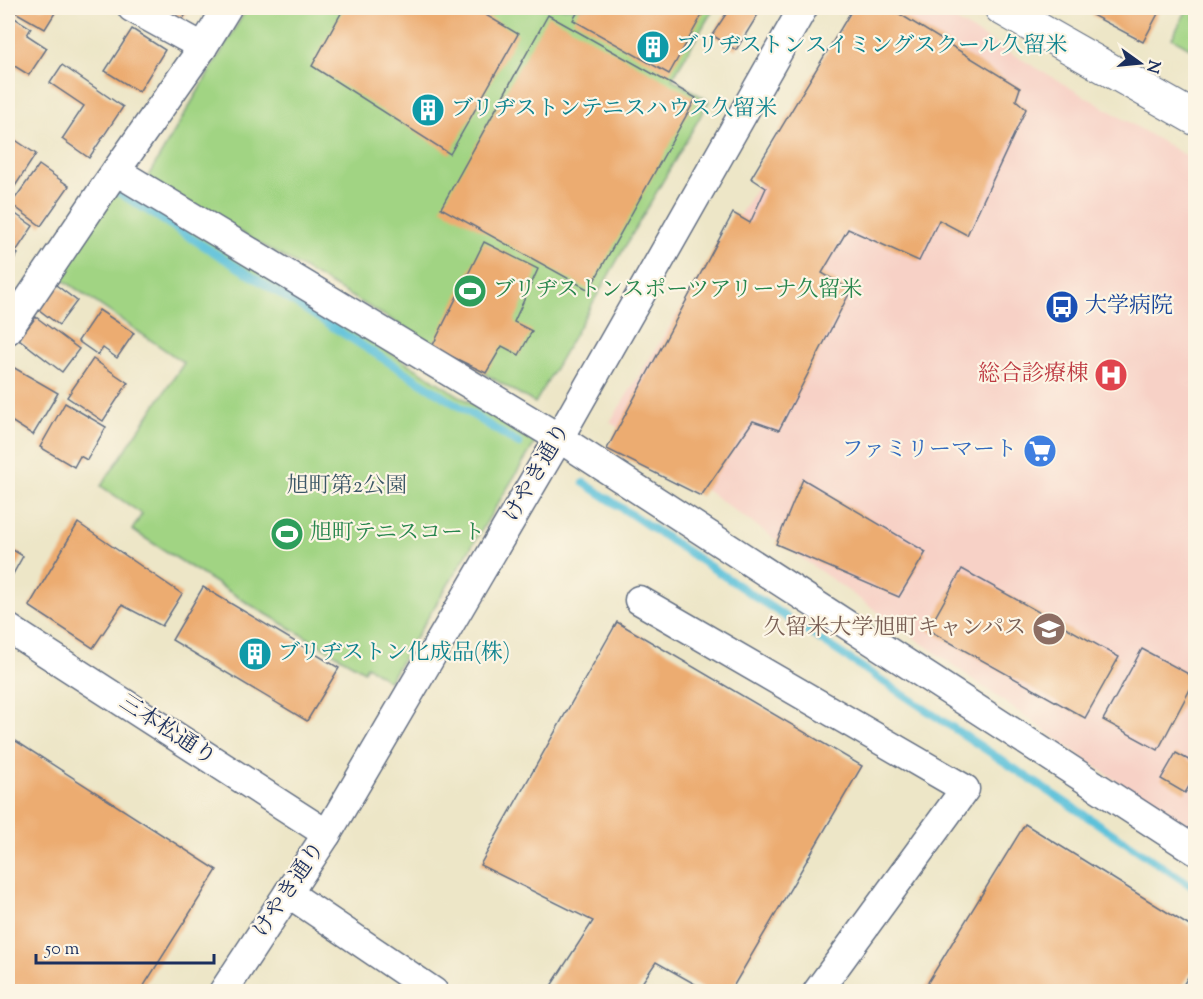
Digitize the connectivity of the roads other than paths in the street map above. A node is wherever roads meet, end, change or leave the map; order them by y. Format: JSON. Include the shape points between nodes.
{"nodes":[{"id":1,"x":132,"y":8,"type":"edge"},
{"id":2,"x":226,"y":8,"type":"edge"},
{"id":3,"x":803,"y":8,"type":"edge"},
{"id":4,"x":1001,"y":8,"type":"edge"},
{"id":5,"x":203,"y":47,"type":"junction"},
{"id":6,"x":1196,"y":119,"type":"edge"},
{"id":7,"x":116,"y":171,"type":"junction"},
{"id":8,"x":8,"y":330,"type":"edge"},
{"id":9,"x":559,"y":438,"type":"junction"},
{"id":10,"x":639,"y":600,"type":"dead end"},
{"id":11,"x":8,"y":628,"type":"edge"},
{"id":12,"x":327,"y":834,"type":"junction"},
{"id":13,"x":1196,"y":851,"type":"edge"},
{"id":14,"x":288,"y":893,"type":"junction"},
{"id":15,"x":223,"y":992,"type":"edge"},
{"id":16,"x":434,"y":992,"type":"edge"},
{"id":17,"x":817,"y":992,"type":"edge"}],
"edges":[{"from":1,"to":5,"type":"street"},
{"from":2,"to":5,"type":"street"},
{"from":3,"to":9,"type":"street","name":"けやき通り"},
{"from":4,"to":6,"type":"main road"},
{"from":5,"to":7,"type":"street"},
{"from":7,"to":8,"type":"street"},
{"from":7,"to":9,"type":"street"},
{"from":9,"to":12,"type":"street","name":"けやき通り"},
{"from":9,"to":13,"type":"street"},
{"from":10,"to":17,"type":"street","via":[[964,789]]},
{"from":11,"to":12,"type":"street","name":"三本松通り"},
{"from":12,"to":14,"type":"street","name":"けやき通り"},
{"from":14,"to":15,"type":"street","name":"けやき通り"},
{"from":14,"to":16,"type":"street"}]}
